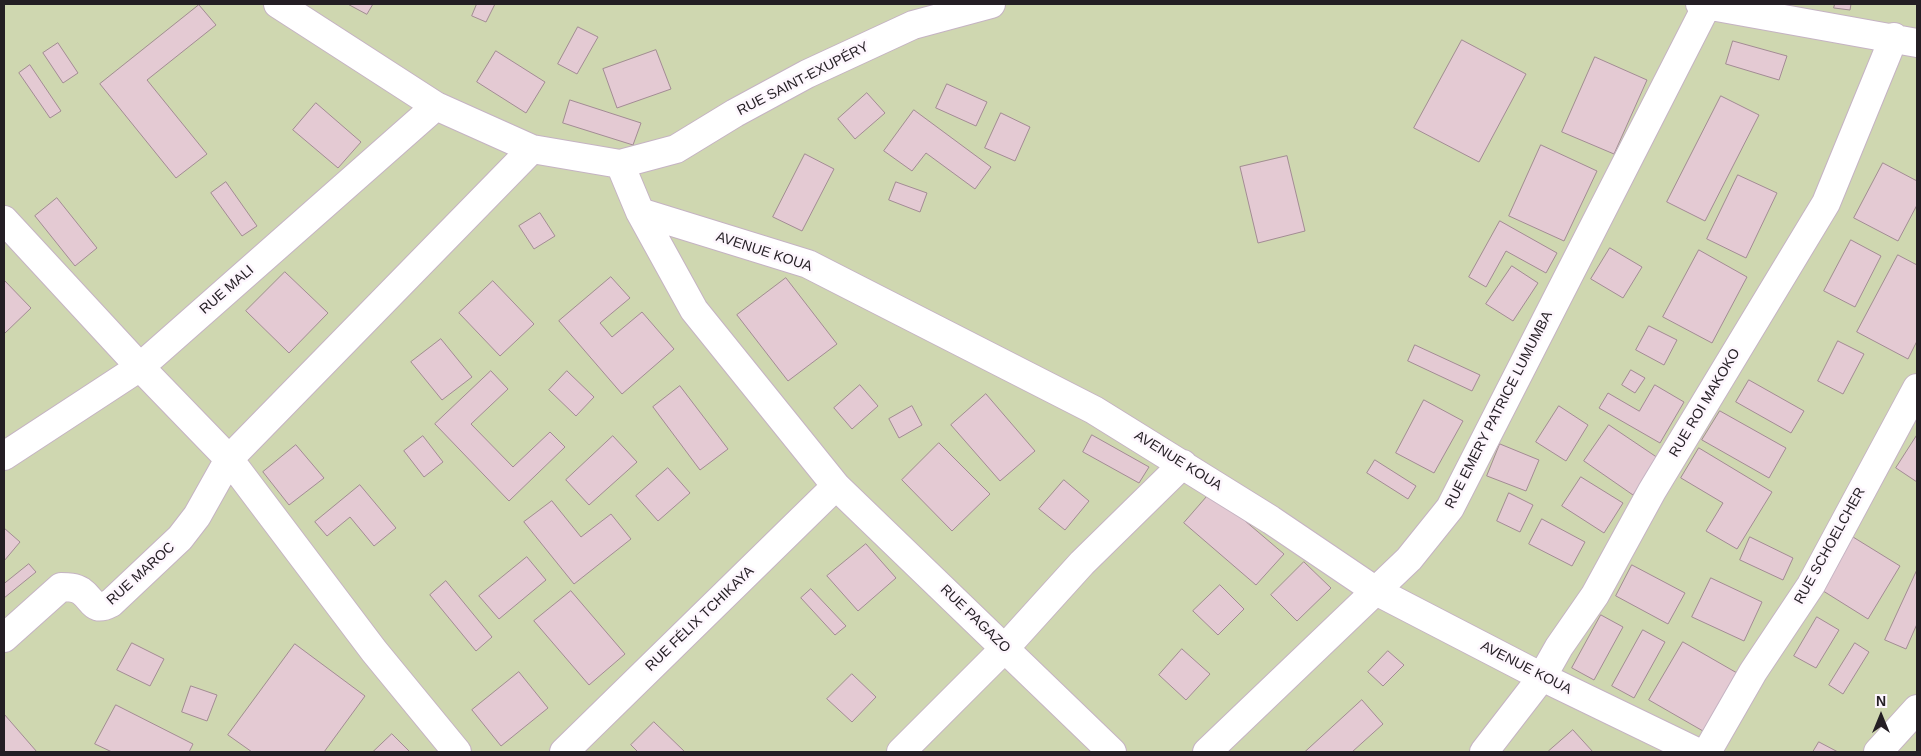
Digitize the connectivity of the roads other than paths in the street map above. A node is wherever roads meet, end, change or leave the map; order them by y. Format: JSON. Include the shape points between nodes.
{"nodes":[{"id":1,"x":278,"y":4,"type":"edge"},
{"id":2,"x":991,"y":4,"type":"edge"},
{"id":3,"x":1703,"y":4,"type":"edge"},
{"id":4,"x":1906,"y":40,"type":"edge"},
{"id":5,"x":436,"y":106,"type":"junction"},
{"id":6,"x":532,"y":149,"type":"junction"},
{"id":7,"x":620,"y":164,"type":"junction"},
{"id":8,"x":640,"y":212,"type":"junction"},
{"id":9,"x":4,"y":220,"type":"edge"},
{"id":10,"x":140,"y":367,"type":"junction"},
{"id":11,"x":1917,"y":388,"type":"edge"},
{"id":12,"x":4,"y":456,"type":"edge"},
{"id":13,"x":229,"y":459,"type":"junction"},
{"id":14,"x":1183,"y":464,"type":"junction"},
{"id":15,"x":836,"y":486,"type":"junction"},
{"id":16,"x":1376,"y":591,"type":"junction"},
{"id":17,"x":4,"y":638,"type":"edge"},
{"id":18,"x":1006,"y":648,"type":"junction"},
{"id":19,"x":1542,"y":677,"type":"junction"},
{"id":20,"x":1917,"y":709,"type":"edge"},
{"id":21,"x":457,"y":752,"type":"edge"},
{"id":22,"x":564,"y":752,"type":"edge"},
{"id":23,"x":901,"y":752,"type":"edge"},
{"id":24,"x":1112,"y":752,"type":"edge"},
{"id":25,"x":1207,"y":752,"type":"edge"},
{"id":26,"x":1484,"y":752,"type":"edge"},
{"id":27,"x":1697,"y":752,"type":"edge"},
{"id":28,"x":1708,"y":752,"type":"edge"},
{"id":29,"x":1878,"y":752,"type":"edge"}],
"edges":[{"from":1,"to":5,"type":"street"},
{"from":2,"to":7,"type":"street","name":"RUE SAINT-EXUPÉRY","via":[[913,25],[807,74],[676,149]]},
{"from":3,"to":4,"type":"street"},
{"from":3,"to":16,"type":"street","name":"RUE EMERY PATRICE LUMUMBA","via":[[1450,508],[1409,559]]},
{"from":4,"to":19,"type":"street","name":"RUE ROI MAKOKO","via":[[1826,203],[1652,491],[1595,594]]},
{"from":5,"to":6,"type":"street"},
{"from":5,"to":10,"type":"street","name":"RUE MALI"},
{"from":6,"to":7,"type":"street"},
{"from":6,"to":13,"type":"street"},
{"from":7,"to":8,"type":"street","name":"RUE PAGAZO"},
{"from":8,"to":14,"type":"street","name":"AVENUE KOUA","via":[[808,264],[1094,410]]},
{"from":8,"to":15,"type":"street","name":"RUE PAGAZO","via":[[694,310]]},
{"from":9,"to":10,"type":"street"},
{"from":10,"to":12,"type":"street","name":"RUE MALI"},
{"from":10,"to":13,"type":"street"},
{"from":11,"to":28,"type":"street","name":"RUE SCHOELCHER","via":[[1811,586],[1753,672]]},
{"from":13,"to":17,"type":"street","name":"RUE MAROC","via":[[197,516],[180,538],[111,603],[95,606],[81,591],[61,587]]},
{"from":13,"to":21,"type":"street","via":[[374,651]]},
{"from":14,"to":16,"type":"street","name":"AVENUE KOUA"},
{"from":14,"to":18,"type":"street","via":[[1082,563]]},
{"from":15,"to":18,"type":"street","name":"RUE PAGAZO"},
{"from":15,"to":22,"type":"street","name":"RUE FÉLIX TCHIKAYA"},
{"from":16,"to":19,"type":"street","name":"AVENUE KOUA"},
{"from":16,"to":25,"type":"street","name":"RUE EMERY PATRICE LUMUMBA"},
{"from":18,"to":23,"type":"street"},
{"from":18,"to":24,"type":"street","name":"RUE PAGAZO"},
{"from":19,"to":26,"type":"street","name":"RUE ROI MAKOKO"},
{"from":19,"to":27,"type":"street","name":"AVENUE KOUA"},
{"from":20,"to":29,"type":"street"}]}
